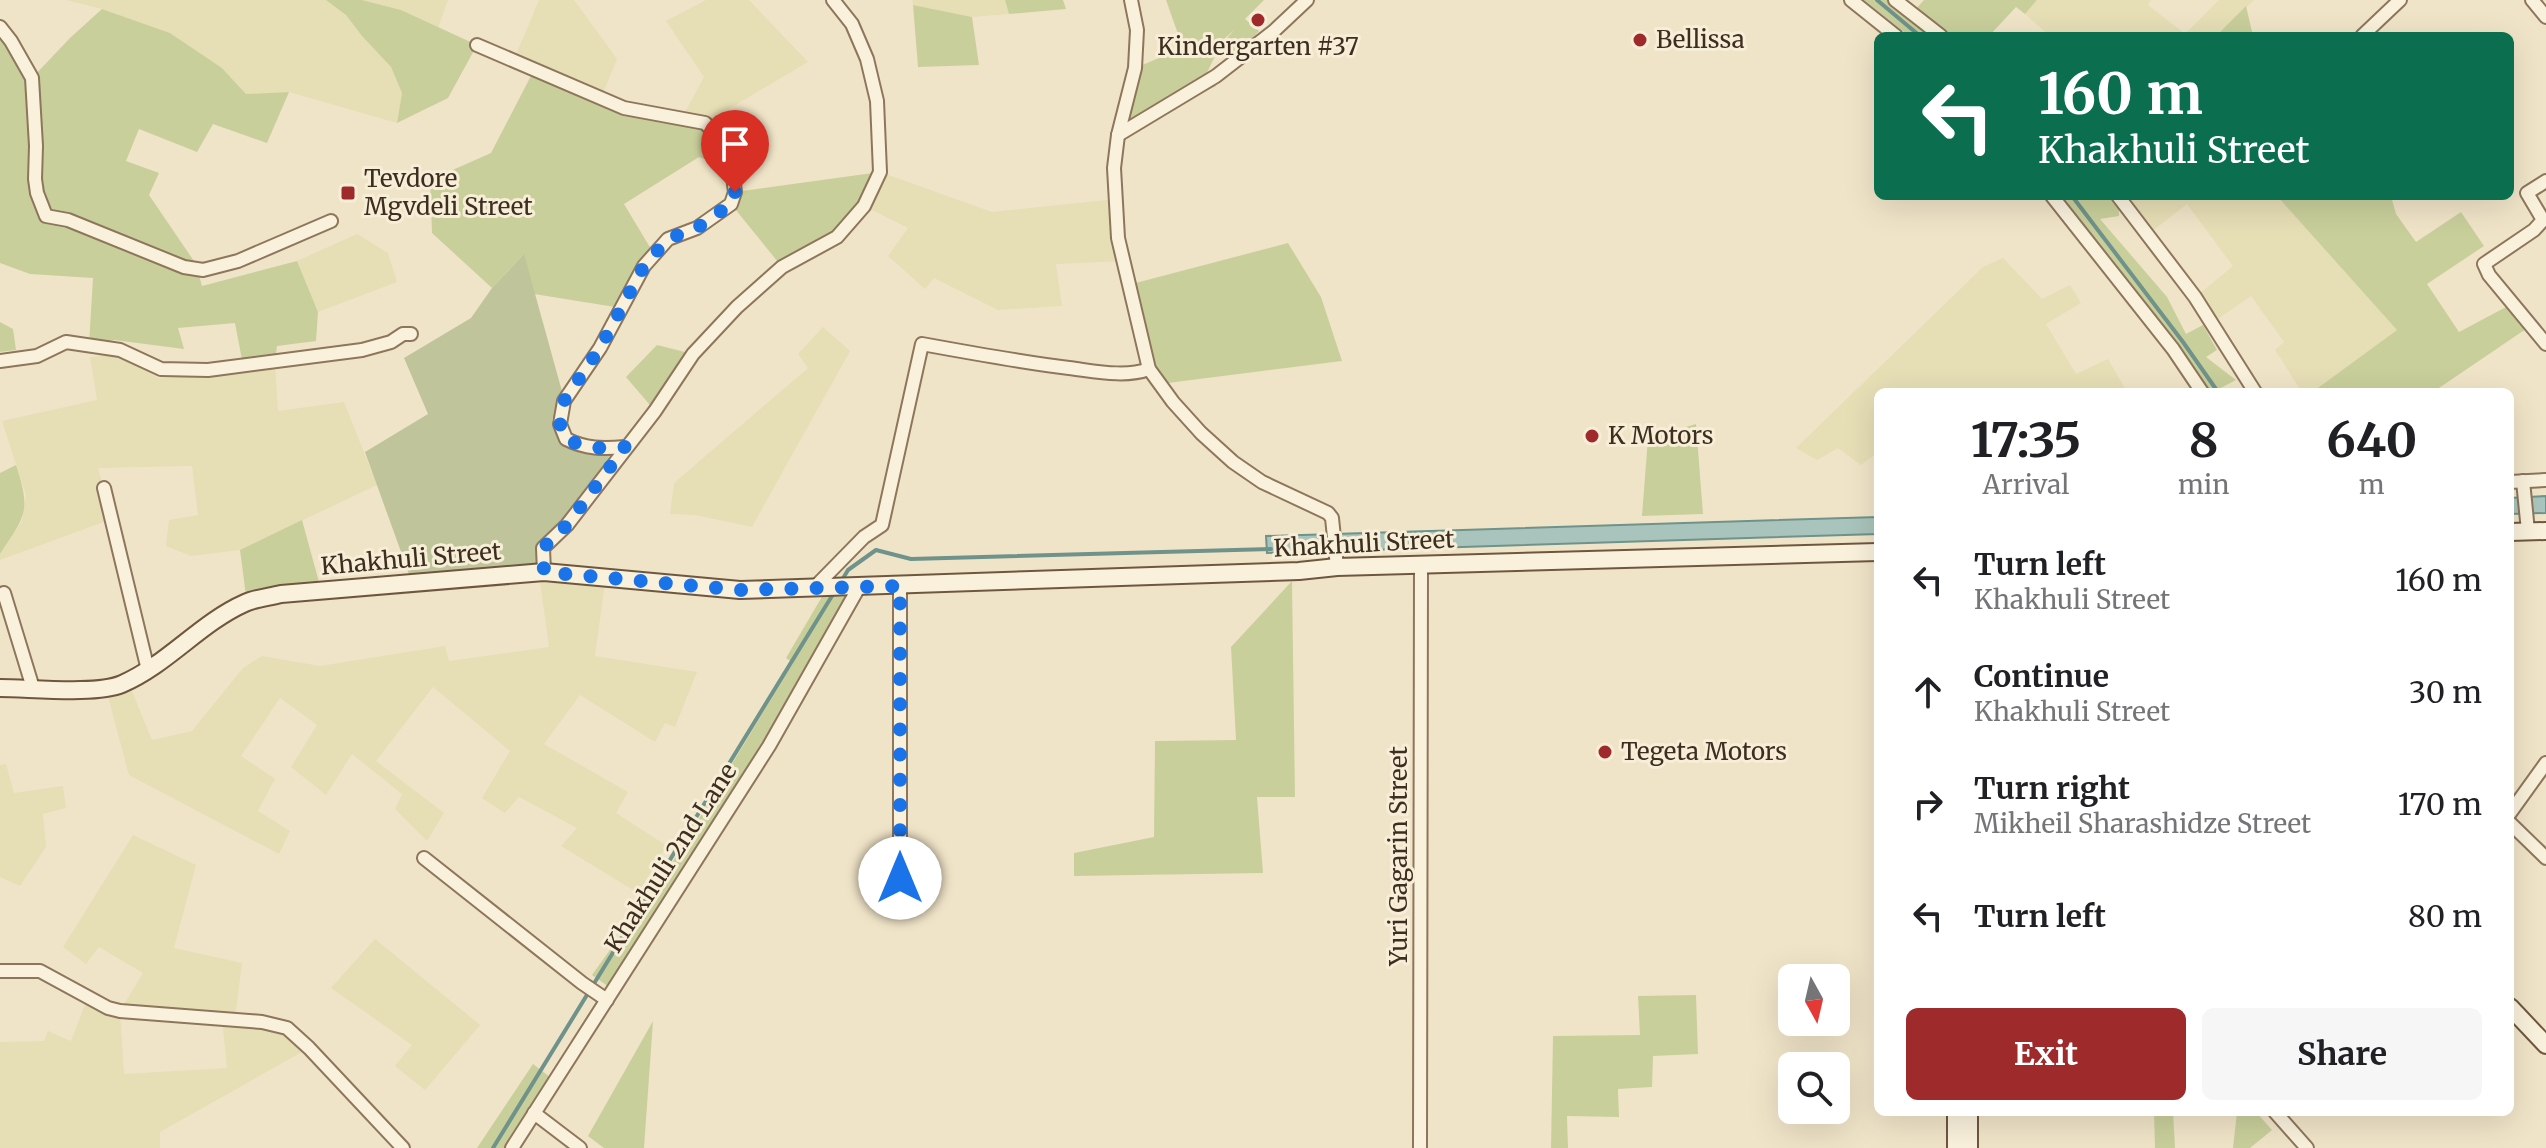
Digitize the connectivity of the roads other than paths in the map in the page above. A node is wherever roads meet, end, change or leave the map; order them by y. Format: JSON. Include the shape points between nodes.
{"nodes":[{"id":1,"x":833,"y":0,"type":"edge"},
{"id":2,"x":1131,"y":0,"type":"edge"},
{"id":3,"x":1307,"y":0,"type":"edge"},
{"id":4,"x":1851,"y":0,"type":"edge"},
{"id":5,"x":1895,"y":0,"type":"edge"},
{"id":6,"x":2400,"y":0,"type":"edge"},
{"id":7,"x":2532,"y":0,"type":"edge"},
{"id":8,"x":2546,"y":17,"type":"edge"},
{"id":9,"x":0,"y":27,"type":"edge"},
{"id":10,"x":1891,"y":32,"type":"edge"},
{"id":11,"x":1936,"y":32,"type":"edge"},
{"id":12,"x":2366,"y":32,"type":"edge"},
{"id":13,"x":477,"y":45,"type":"dead end"},
{"id":14,"x":1118,"y":135,"type":"junction"},
{"id":15,"x":2546,"y":181,"type":"edge"},
{"id":16,"x":2055,"y":200,"type":"edge"},
{"id":17,"x":2121,"y":200,"type":"edge"},
{"id":18,"x":331,"y":221,"type":"dead end"},
{"id":19,"x":411,"y":334,"type":"dead end"},
{"id":20,"x":2546,"y":344,"type":"edge"},
{"id":21,"x":0,"y":361,"type":"edge"},
{"id":22,"x":1149,"y":369,"type":"junction"},
{"id":23,"x":2199,"y":388,"type":"edge"},
{"id":24,"x":2252,"y":388,"type":"edge"},
{"id":25,"x":625,"y":447,"type":"junction"},
{"id":26,"x":2546,"y":480,"type":"edge"},
{"id":27,"x":2519,"y":486,"type":"edge"},
{"id":28,"x":104,"y":488,"type":"dead end"},
{"id":29,"x":2528,"y":524,"type":"junction"},
{"id":30,"x":2514,"y":530,"type":"edge"},
{"id":31,"x":2546,"y":531,"type":"edge"},
{"id":32,"x":1874,"y":552,"type":"edge"},
{"id":33,"x":1421,"y":565,"type":"junction"},
{"id":34,"x":1337,"y":567,"type":"junction"},
{"id":35,"x":544,"y":572,"type":"junction"},
{"id":36,"x":900,"y":586,"type":"junction"},
{"id":37,"x":856,"y":588,"type":"junction"},
{"id":38,"x":819,"y":589,"type":"junction"},
{"id":39,"x":4,"y":593,"type":"dead end"},
{"id":40,"x":148,"y":670,"type":"junction"},
{"id":41,"x":0,"y":688,"type":"edge"},
{"id":42,"x":33,"y":688,"type":"junction"},
{"id":43,"x":2546,"y":763,"type":"edge"},
{"id":44,"x":2514,"y":807,"type":"edge"},
{"id":45,"x":2514,"y":827,"type":"edge"},
{"id":46,"x":424,"y":858,"type":"dead end"},
{"id":47,"x":2546,"y":858,"type":"edge"},
{"id":48,"x":900,"y":878,"type":"dead end"},
{"id":49,"x":0,"y":971,"type":"edge"},
{"id":50,"x":607,"y":1000,"type":"junction"},
{"id":51,"x":2514,"y":1011,"type":"edge"},
{"id":52,"x":2546,"y":1045,"type":"edge"},
{"id":53,"x":534,"y":1113,"type":"junction"},
{"id":54,"x":1956,"y":1116,"type":"edge"},
{"id":55,"x":1969,"y":1116,"type":"edge"},
{"id":56,"x":2279,"y":1116,"type":"edge"},
{"id":57,"x":403,"y":1148,"type":"edge"},
{"id":58,"x":512,"y":1148,"type":"edge"},
{"id":59,"x":580,"y":1148,"type":"edge"},
{"id":60,"x":1420,"y":1148,"type":"edge"},
{"id":61,"x":1956,"y":1148,"type":"edge"},
{"id":62,"x":1969,"y":1148,"type":"edge"},
{"id":63,"x":2307,"y":1148,"type":"edge"}],
"edges":[{"from":1,"to":25,"type":"street","via":[[852,24],[867,59],[877,101],[880,172],[864,206],[837,237],[782,267],[693,354]]},
{"from":2,"to":14,"type":"street","via":[[1137,30],[1135,68]]},
{"from":3,"to":14,"type":"street","via":[[1216,76]]},
{"from":4,"to":10,"type":"street"},
{"from":5,"to":11,"type":"street"},
{"from":6,"to":12,"type":"street"},
{"from":7,"to":8,"type":"street"},
{"from":9,"to":18,"type":"street","via":[[32,78],[35,179],[46,216],[203,270],[238,261]]},
{"from":13,"to":25,"type":"street","via":[[624,108],[705,123],[721,139],[732,169],[731,204],[697,228],[668,239],[644,266],[564,401],[560,424],[566,439],[582,447]]},
{"from":14,"to":22,"type":"street","via":[[1118,238]]},
{"from":15,"to":20,"type":"street","via":[[2527,193],[2543,220],[2484,264]]},
{"from":16,"to":23,"type":"street"},
{"from":17,"to":24,"type":"street","via":[[2195,297]]},
{"from":19,"to":21,"type":"street","via":[[362,350],[208,370],[161,369],[120,350],[66,342],[37,356]]},
{"from":22,"to":34,"type":"street","via":[[1182,412],[1233,462],[1328,513]]},
{"from":22,"to":38,"type":"street","via":[[1103,372],[922,344],[882,525],[864,537]]},
{"from":25,"to":35,"type":"street","via":[[567,525],[543,548]]},
{"from":26,"to":27,"type":"street"},
{"from":27,"to":29,"type":"street"},
{"from":28,"to":40,"type":"street"},
{"from":29,"to":30,"type":"street"},
{"from":29,"to":31,"type":"street"},
{"from":32,"to":33,"type":"street","name":"Khakhuli Street"},
{"from":33,"to":34,"type":"street","name":"Khakhuli Street"},
{"from":33,"to":60,"type":"street","name":"Yuri Gagarin Street"},
{"from":34,"to":36,"type":"street","name":"Khakhuli Street"},
{"from":35,"to":38,"type":"street","name":"Khakhuli Street","via":[[740,590]]},
{"from":35,"to":40,"type":"street","name":"Khakhuli Street","via":[[281,594],[247,602],[202,628]]},
{"from":36,"to":37,"type":"street","name":"Khakhuli Street"},
{"from":36,"to":48,"type":"street"},
{"from":37,"to":38,"type":"street","name":"Khakhuli Street"},
{"from":37,"to":50,"type":"street","name":"Khakhuli 2nd Lane","via":[[769,746]]},
{"from":39,"to":42,"type":"street"},
{"from":40,"to":42,"type":"street","name":"Khakhuli Street","via":[[119,685]]},
{"from":41,"to":42,"type":"street","name":"Khakhuli Street"},
{"from":43,"to":44,"type":"street"},
{"from":45,"to":47,"type":"street"},
{"from":46,"to":50,"type":"street"},
{"from":49,"to":57,"type":"street","via":[[40,971],[120,1011],[287,1028]]},
{"from":50,"to":53,"type":"street","name":"Khakhuli 2nd Lane"},
{"from":51,"to":52,"type":"street"},
{"from":53,"to":58,"type":"street","name":"Khakhuli 2nd Lane"},
{"from":53,"to":59,"type":"street"},
{"from":54,"to":61,"type":"street"},
{"from":55,"to":62,"type":"street"},
{"from":56,"to":63,"type":"street"}]}
